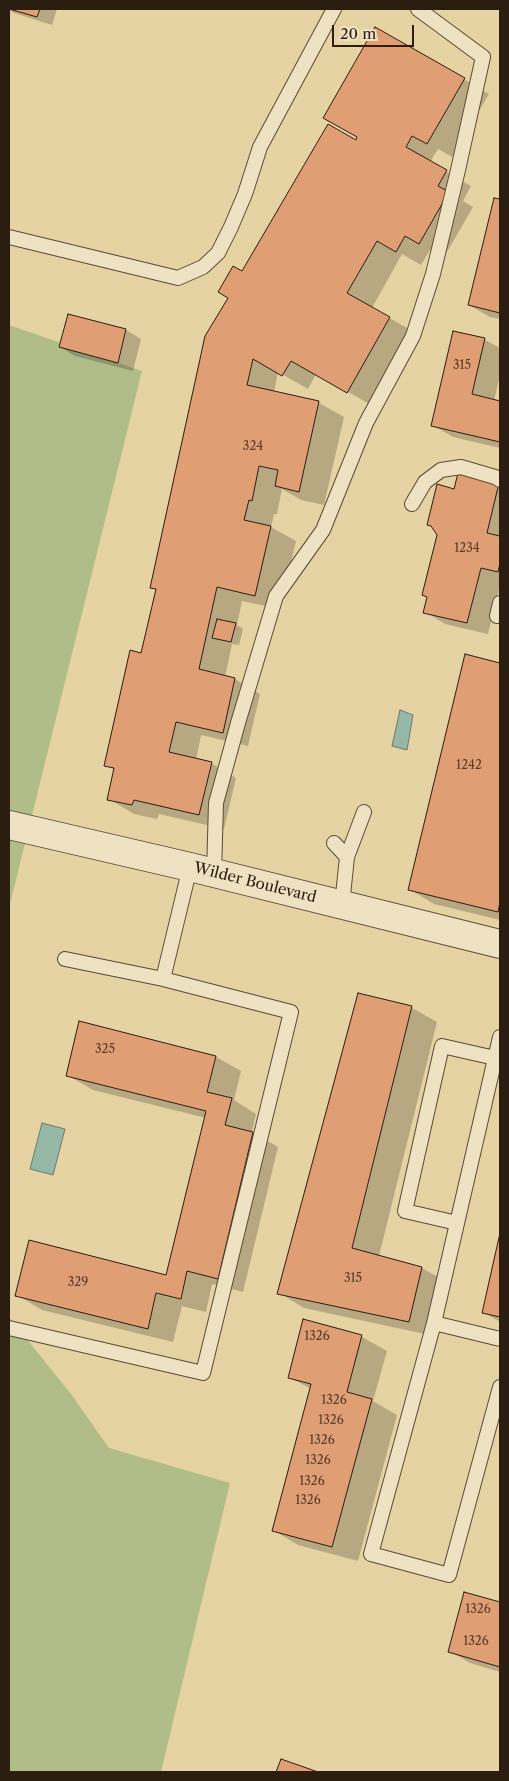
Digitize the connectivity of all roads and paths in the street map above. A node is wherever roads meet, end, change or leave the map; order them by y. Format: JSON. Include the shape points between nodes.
{"nodes":[{"id":1,"x":419,"y":9,"type":"edge"},
{"id":2,"x":331,"y":11,"type":"edge"},
{"id":3,"x":9,"y":237,"type":"edge"},
{"id":4,"x":500,"y":480,"type":"edge"},
{"id":5,"x":412,"y":504,"type":"dead end"},
{"id":6,"x":364,"y":812,"type":"dead end"},
{"id":7,"x":9,"y":825,"type":"edge"},
{"id":8,"x":334,"y":843,"type":"dead end"},
{"id":9,"x":347,"y":858,"type":"junction"},
{"id":10,"x":202,"y":870,"type":"junction"},
{"id":11,"x":342,"y":905,"type":"junction"},
{"id":12,"x":500,"y":944,"type":"edge"},
{"id":13,"x":65,"y":959,"type":"dead end"},
{"id":14,"x":163,"y":979,"type":"junction"},
{"id":15,"x":500,"y":1037,"type":"edge"},
{"id":16,"x":495,"y":1058,"type":"junction"},
{"id":17,"x":457,"y":1223,"type":"junction"},
{"id":18,"x":434,"y":1323,"type":"junction"},
{"id":19,"x":9,"y":1328,"type":"edge"},
{"id":20,"x":500,"y":1339,"type":"edge"},
{"id":21,"x":500,"y":1387,"type":"edge"}],
"edges":[{"from":1,"to":10,"type":"lane","via":[[483,57],[433,274],[413,336],[366,423],[323,530],[276,596],[216,804]]},
{"from":2,"to":3,"type":"lane","via":[[260,148],[245,194],[218,253],[203,266],[178,278]]},
{"from":4,"to":5,"type":"lane","via":[[461,467],[441,470],[425,482]]},
{"from":6,"to":9,"type":"lane"},
{"from":7,"to":10,"type":"street","name":"Wilder Boulevard"},
{"from":8,"to":9,"type":"lane"},
{"from":9,"to":11,"type":"lane"},
{"from":10,"to":11,"type":"street","name":"Wilder Boulevard"},
{"from":10,"to":14,"type":"lane"},
{"from":11,"to":12,"type":"street","name":"Wilder Boulevard"},
{"from":13,"to":14,"type":"lane"},
{"from":14,"to":19,"type":"lane","via":[[291,1012],[203,1373]]},
{"from":15,"to":16,"type":"lane"},
{"from":16,"to":17,"type":"lane"},
{"from":16,"to":17,"type":"lane","via":[[442,1046],[405,1211]]},
{"from":17,"to":18,"type":"lane"},
{"from":18,"to":20,"type":"lane"},
{"from":18,"to":21,"type":"lane","via":[[371,1554],[449,1575]]}]}
